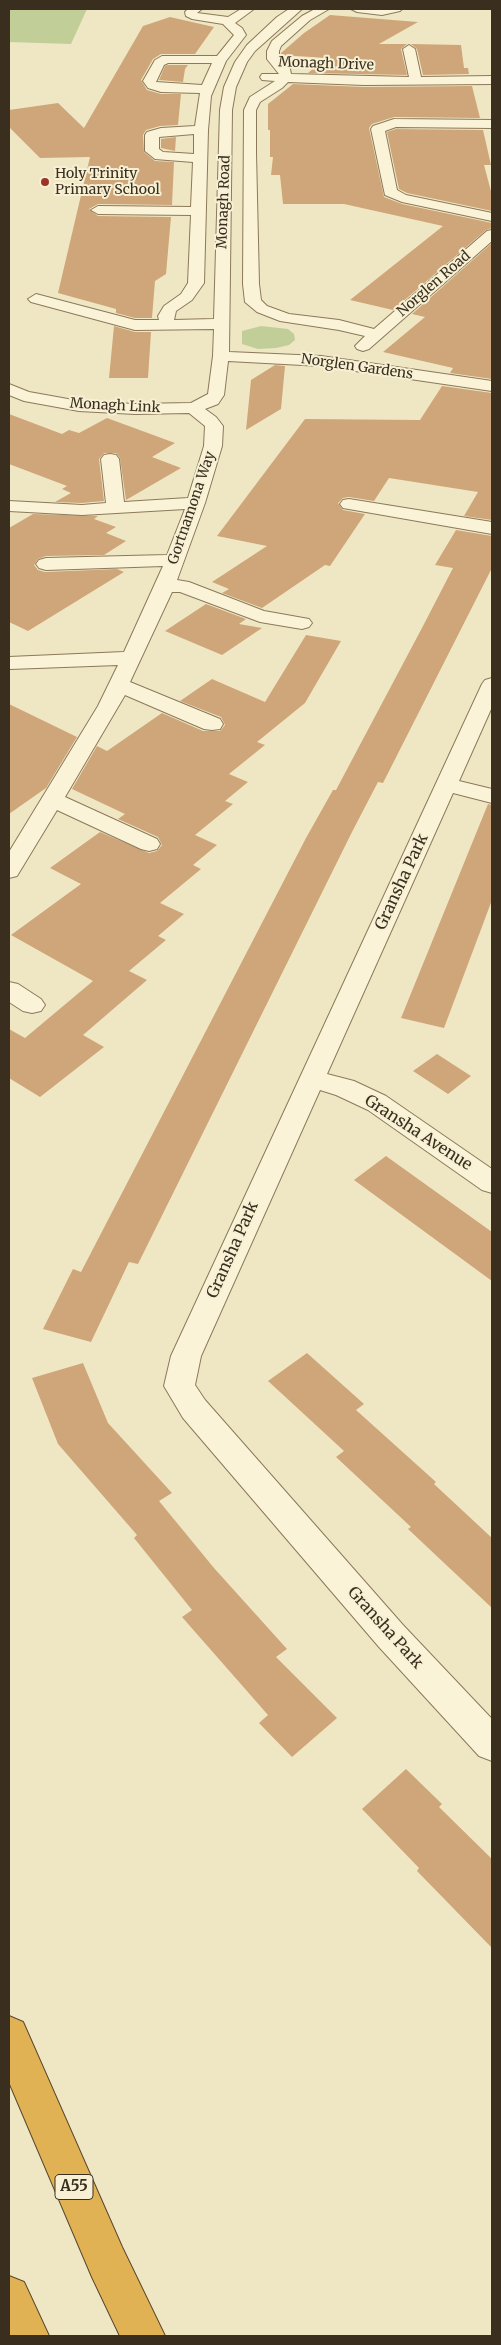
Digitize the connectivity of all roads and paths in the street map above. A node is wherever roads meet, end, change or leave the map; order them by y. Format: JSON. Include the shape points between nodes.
{"nodes":[{"id":1,"x":196,"y":9,"type":"edge"},
{"id":2,"x":296,"y":9,"type":"edge"},
{"id":3,"x":323,"y":9,"type":"edge"},
{"id":4,"x":357,"y":9,"type":"edge"},
{"id":5,"x":396,"y":9,"type":"edge"},
{"id":6,"x":245,"y":14,"type":"edge"},
{"id":7,"x":281,"y":19,"type":"junction"},
{"id":8,"x":409,"y":49,"type":"dead end"},
{"id":9,"x":220,"y":60,"type":"junction"},
{"id":10,"x":246,"y":76,"type":"junction"},
{"id":11,"x":284,"y":78,"type":"junction"},
{"id":12,"x":416,"y":81,"type":"junction"},
{"id":13,"x":492,"y":81,"type":"edge"},
{"id":14,"x":207,"y":89,"type":"junction"},
{"id":15,"x":492,"y":124,"type":"edge"},
{"id":16,"x":202,"y":130,"type":"junction"},
{"id":17,"x":200,"y":158,"type":"junction"},
{"id":18,"x":98,"y":210,"type":"dead end"},
{"id":19,"x":198,"y":211,"type":"junction"},
{"id":20,"x":492,"y":217,"type":"edge"},
{"id":21,"x":492,"y":234,"type":"edge"},
{"id":22,"x":36,"y":299,"type":"dead end"},
{"id":23,"x":286,"y":318,"type":"junction"},
{"id":24,"x":231,"y":320,"type":"junction"},
{"id":25,"x":306,"y":322,"type":"junction"},
{"id":26,"x":167,"y":325,"type":"junction"},
{"id":27,"x":376,"y":334,"type":"junction"},
{"id":28,"x":221,"y":356,"type":"junction"},
{"id":29,"x":297,"y":358,"type":"junction"},
{"id":30,"x":349,"y":365,"type":"junction"},
{"id":31,"x":492,"y":386,"type":"edge"},
{"id":32,"x":9,"y":389,"type":"edge"},
{"id":33,"x":193,"y":408,"type":"junction"},
{"id":34,"x":110,"y":459,"type":"dead end"},
{"id":35,"x":196,"y":504,"type":"junction"},
{"id":36,"x":348,"y":504,"type":"dead end"},
{"id":37,"x":9,"y":506,"type":"edge"},
{"id":38,"x":116,"y":508,"type":"junction"},
{"id":39,"x":492,"y":528,"type":"edge"},
{"id":40,"x":174,"y":560,"type":"junction"},
{"id":41,"x":46,"y":564,"type":"dead end"},
{"id":42,"x":165,"y":586,"type":"junction"},
{"id":43,"x":302,"y":623,"type":"dead end"},
{"id":44,"x":130,"y":658,"type":"junction"},
{"id":45,"x":10,"y":663,"type":"edge"},
{"id":46,"x":492,"y":684,"type":"edge"},
{"id":47,"x":119,"y":685,"type":"junction"},
{"id":48,"x":212,"y":724,"type":"dead end"},
{"id":49,"x":446,"y":785,"type":"junction"},
{"id":50,"x":492,"y":796,"type":"edge"},
{"id":51,"x":53,"y":800,"type":"junction"},
{"id":52,"x":149,"y":844,"type":"dead end"},
{"id":53,"x":9,"y":871,"type":"edge"},
{"id":54,"x":9,"y":990,"type":"edge"},
{"id":55,"x":32,"y":1005,"type":"dead end"},
{"id":56,"x":312,"y":1079,"type":"junction"},
{"id":57,"x":492,"y":1183,"type":"edge"},
{"id":58,"x":492,"y":1744,"type":"edge"},
{"id":59,"x":9,"y":2036,"type":"edge"},
{"id":60,"x":9,"y":2297,"type":"edge"},
{"id":61,"x":27,"y":2336,"type":"edge"},
{"id":62,"x":143,"y":2336,"type":"edge"}],
"edges":[{"from":1,"to":6,"type":"street","via":[[191,12],[192,16]]},
{"from":2,"to":7,"type":"street","name":"Monagh Road"},
{"from":3,"to":11,"type":"street","via":[[306,18],[273,51],[273,59],[286,72]]},
{"from":4,"to":5,"type":"street","via":[[382,12]]},
{"from":6,"to":7,"type":"street"},
{"from":6,"to":9,"type":"street","name":"Monagh Road","via":[[229,24],[240,35]]},
{"from":7,"to":10,"type":"street","name":"Monagh Road","via":[[250,48]]},
{"from":8,"to":12,"type":"street"},
{"from":9,"to":14,"type":"street","name":"Monagh Road"},
{"from":9,"to":14,"type":"street","via":[[166,59],[159,63],[149,81],[161,88]]},
{"from":10,"to":11,"type":"street","name":"Monagh Drive"},
{"from":10,"to":24,"type":"street","name":"Monagh Road","via":[[226,110]]},
{"from":11,"to":12,"type":"street","name":"Monagh Drive"},
{"from":11,"to":23,"type":"street","name":"Monagh Road","via":[[254,100],[250,110],[249,153],[253,302]]},
{"from":12,"to":13,"type":"street","name":"Monagh Drive"},
{"from":14,"to":16,"type":"street","name":"Monagh Road"},
{"from":15,"to":20,"type":"street","via":[[394,123],[378,128],[390,192],[402,198]]},
{"from":16,"to":17,"type":"street","name":"Monagh Road"},
{"from":16,"to":17,"type":"street","name":"Monagh Road","via":[[152,135],[152,151],[160,156]]},
{"from":17,"to":19,"type":"street","name":"Monagh Road"},
{"from":18,"to":19,"type":"street","name":"Monagh Road"},
{"from":19,"to":26,"type":"street","name":"Monagh Road","via":[[196,283],[187,297],[169,309]]},
{"from":21,"to":27,"type":"street","name":"Norglen Road"},
{"from":22,"to":26,"type":"street","via":[[118,322]]},
{"from":23,"to":24,"type":"street"},
{"from":23,"to":25,"type":"street"},
{"from":24,"to":26,"type":"street"},
{"from":24,"to":28,"type":"street","name":"Monagh Road"},
{"from":25,"to":27,"type":"street","via":[[339,325]]},
{"from":25,"to":29,"type":"street","via":[[313,340]]},
{"from":27,"to":30,"type":"street","name":"Norglen Road"},
{"from":28,"to":29,"type":"street","name":"Norglen Gardens"},
{"from":28,"to":33,"type":"street","name":"Monagh Road","via":[[216,395]]},
{"from":29,"to":30,"type":"street","name":"Norglen Gardens"},
{"from":30,"to":31,"type":"street","name":"Norglen Gardens"},
{"from":32,"to":33,"type":"street","name":"Monagh Link","via":[[24,396],[79,406]]},
{"from":33,"to":35,"type":"street","name":"Gortnamona Way","via":[[214,426],[214,438]]},
{"from":34,"to":38,"type":"street"},
{"from":35,"to":38,"type":"street"},
{"from":35,"to":40,"type":"street","name":"Gortnamona Way"},
{"from":36,"to":39,"type":"street"},
{"from":37,"to":38,"type":"street","via":[[82,510]]},
{"from":40,"to":41,"type":"street"},
{"from":40,"to":42,"type":"street","name":"Gortnamona Way"},
{"from":42,"to":43,"type":"street","name":"Gortnamona Way","via":[[182,586],[260,616]]},
{"from":42,"to":44,"type":"street","name":"Gortnamona Way"},
{"from":44,"to":45,"type":"street"},
{"from":44,"to":47,"type":"street","name":"Gortnamona Way"},
{"from":46,"to":49,"type":"street","name":"Gransha Park"},
{"from":47,"to":48,"type":"street"},
{"from":47,"to":51,"type":"street","name":"Gortnamona Way"},
{"from":49,"to":50,"type":"street"},
{"from":49,"to":56,"type":"street","name":"Gransha Park"},
{"from":51,"to":52,"type":"street"},
{"from":51,"to":53,"type":"street","name":"Gortnamona Way"},
{"from":54,"to":55,"type":"street"},
{"from":56,"to":57,"type":"street","name":"Gransha Avenue","via":[[345,1088],[377,1103]]},
{"from":56,"to":58,"type":"street","name":"Gransha Park","via":[[186,1356],[179,1386],[200,1416],[390,1636]]},
{"from":59,"to":62,"type":"highway","number":"A55","via":[[107,2262]]},
{"from":60,"to":61,"type":"highway"}]}
